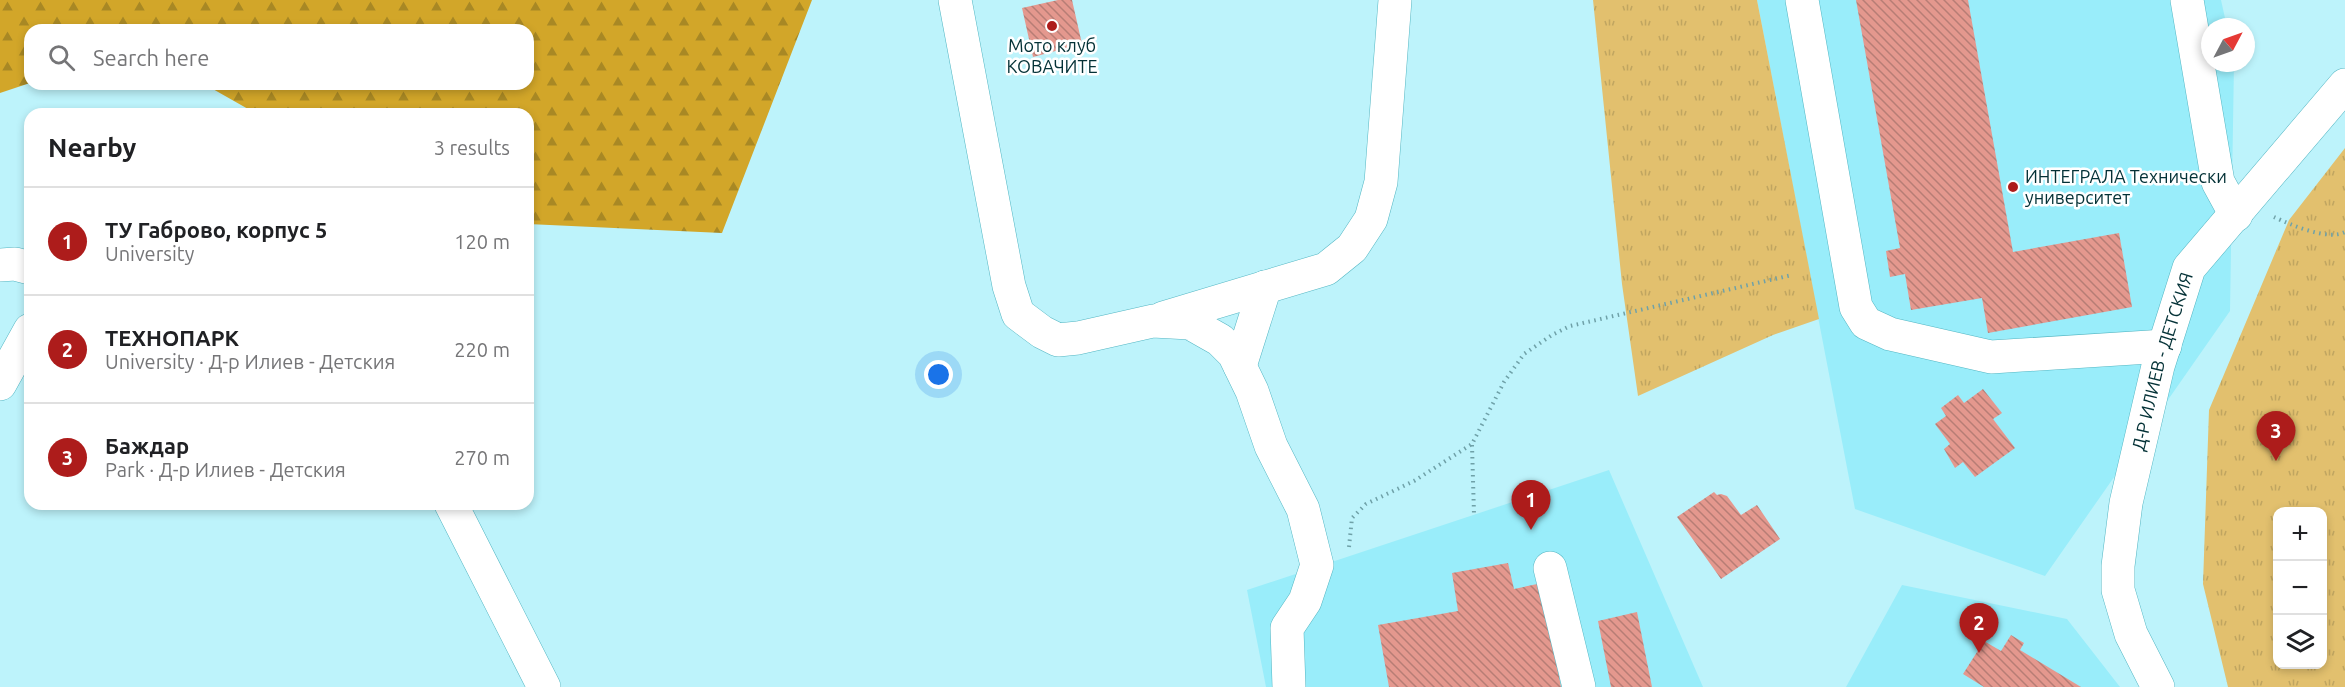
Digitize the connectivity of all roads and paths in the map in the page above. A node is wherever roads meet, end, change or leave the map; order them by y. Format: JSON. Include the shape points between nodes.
{"nodes":[{"id":1,"x":955,"y":0,"type":"edge"},
{"id":2,"x":1395,"y":0,"type":"edge"},
{"id":3,"x":1802,"y":0,"type":"edge"},
{"id":4,"x":2187,"y":0,"type":"edge"},
{"id":5,"x":2345,"y":85,"type":"edge"},
{"id":6,"x":2241,"y":208,"type":"junction"},
{"id":7,"x":2345,"y":232,"type":"edge"},
{"id":8,"x":0,"y":266,"type":"edge"},
{"id":9,"x":24,"y":266,"type":"edge"},
{"id":10,"x":1792,"y":275,"type":"dead end"},
{"id":11,"x":1265,"y":287,"type":"junction"},
{"id":12,"x":1153,"y":321,"type":"junction"},
{"id":13,"x":24,"y":341,"type":"edge"},
{"id":14,"x":2165,"y":346,"type":"junction"},
{"id":15,"x":1240,"y":366,"type":"junction"},
{"id":16,"x":0,"y":384,"type":"edge"},
{"id":17,"x":1472,"y":444,"type":"junction"},
{"id":18,"x":454,"y":510,"type":"edge"},
{"id":19,"x":1474,"y":514,"type":"dead end"},
{"id":20,"x":1317,"y":565,"type":"junction"},
{"id":21,"x":1550,"y":568,"type":"dead end"},
{"id":22,"x":544,"y":687,"type":"edge"},
{"id":23,"x":1289,"y":687,"type":"edge"},
{"id":24,"x":1580,"y":687,"type":"edge"},
{"id":25,"x":2158,"y":687,"type":"edge"}],
"edges":[{"from":1,"to":12,"type":"street","via":[[1009,286],[1018,314],[1058,340]]},
{"from":2,"to":11,"type":"street","via":[[1381,182],[1371,219],[1352,248],[1326,269]]},
{"from":3,"to":14,"type":"street","via":[[1856,307],[1866,323],[1890,334],[1991,357]]},
{"from":4,"to":6,"type":"street","via":[[2218,182]]},
{"from":5,"to":6,"type":"street","name":"Д-Р ИЛИЕВ - ДЕТСКИЯ"},
{"from":6,"to":7,"type":"path","via":[[2317,233]]},
{"from":6,"to":14,"type":"street","name":"Д-Р ИЛИЕВ - ДЕТСКИЯ","via":[[2189,268]]},
{"from":8,"to":9,"type":"street"},
{"from":10,"to":17,"type":"path","via":[[1570,326],[1552,334],[1524,354],[1504,382]]},
{"from":11,"to":12,"type":"street"},
{"from":11,"to":15,"type":"street"},
{"from":12,"to":15,"type":"street","via":[[1190,323],[1220,340]]},
{"from":13,"to":16,"type":"street"},
{"from":14,"to":25,"type":"street","name":"Д-Р ИЛИЕВ - ДЕТСКИЯ","via":[[2126,503],[2118,566],[2118,590],[2131,634]]},
{"from":15,"to":20,"type":"street","via":[[1271,446],[1303,509]]},
{"from":17,"to":19,"type":"path"},
{"from":17,"to":20,"type":"path","via":[[1414,481],[1366,504],[1352,518],[1348,558]]},
{"from":18,"to":22,"type":"street"},
{"from":20,"to":23,"type":"street","via":[[1305,601],[1287,628]]},
{"from":21,"to":24,"type":"street"}]}
